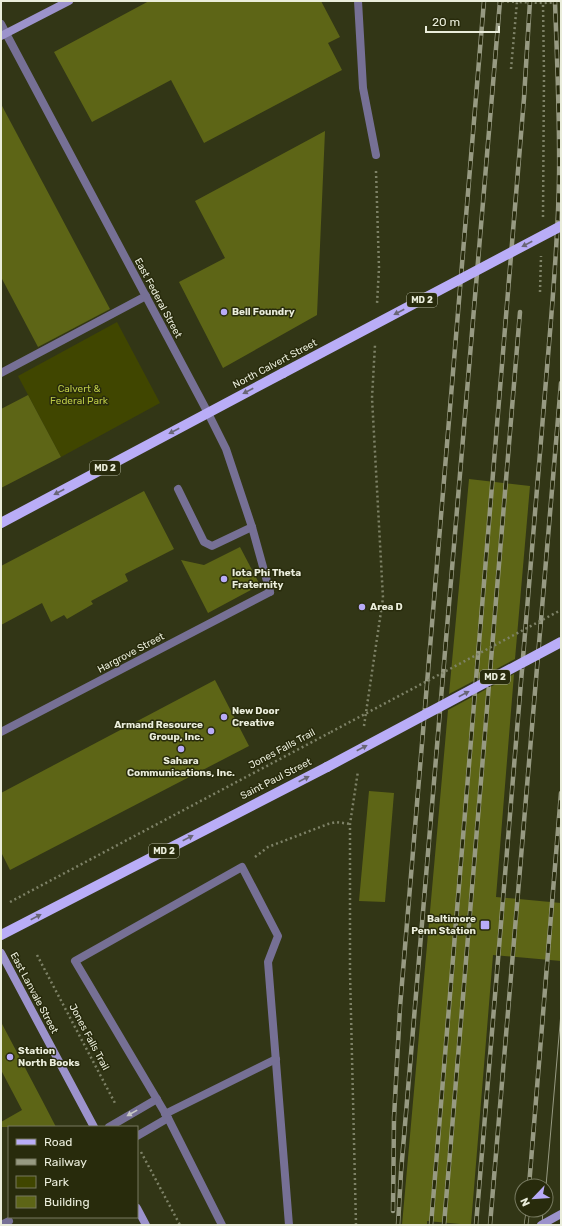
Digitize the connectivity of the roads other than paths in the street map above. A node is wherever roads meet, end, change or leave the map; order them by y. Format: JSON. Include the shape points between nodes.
{"nodes":[{"id":1,"x":69,"y":1,"type":"edge"},
{"id":2,"x":358,"y":1,"type":"edge"},
{"id":3,"x":1,"y":24,"type":"edge"},
{"id":4,"x":3,"y":35,"type":"edge"},
{"id":5,"x":376,"y":155,"type":"road end"},
{"id":6,"x":561,"y":226,"type":"edge"},
{"id":7,"x":146,"y":296,"type":"junction"},
{"id":8,"x":1,"y":373,"type":"edge"},
{"id":9,"x":208,"y":413,"type":"junction"},
{"id":10,"x":178,"y":489,"type":"dead end"},
{"id":11,"x":1,"y":523,"type":"edge"},
{"id":12,"x":252,"y":527,"type":"junction"},
{"id":13,"x":270,"y":592,"type":"joint"},
{"id":14,"x":561,"y":642,"type":"edge"},
{"id":15,"x":1,"y":732,"type":"edge"},
{"id":16,"x":1,"y":935,"type":"edge"},
{"id":17,"x":1,"y":952,"type":"edge"},
{"id":18,"x":276,"y":1059,"type":"junction"},
{"id":19,"x":157,"y":1099,"type":"junction"},
{"id":20,"x":166,"y":1116,"type":"junction"},
{"id":21,"x":93,"y":1126,"type":"edge"},
{"id":22,"x":111,"y":1126,"type":"edge"},
{"id":23,"x":138,"y":1135,"type":"edge"},
{"id":24,"x":138,"y":1210,"type":"edge"},
{"id":25,"x":561,"y":1214,"type":"edge"},
{"id":26,"x":9,"y":1221,"type":"dead end"},
{"id":27,"x":1,"y":1224,"type":"edge"},
{"id":28,"x":146,"y":1225,"type":"edge"},
{"id":29,"x":222,"y":1225,"type":"edge"},
{"id":30,"x":289,"y":1225,"type":"edge"},
{"id":31,"x":541,"y":1225,"type":"edge"}],
"edges":[{"from":1,"to":4,"type":"main road"},
{"from":2,"to":5,"type":"street","via":[[363,88]]},
{"from":3,"to":4,"type":"street","name":"East Federal Street"},
{"from":4,"to":7,"type":"street","name":"East Federal Street"},
{"from":6,"to":9,"type":"main road","name":"North Calvert Street","number":"MD 2","one_way":true,"bridge":true},
{"from":7,"to":8,"type":"street"},
{"from":7,"to":9,"type":"street","name":"East Federal Street"},
{"from":9,"to":11,"type":"main road","name":"North Calvert Street","number":"MD 2","one_way":true},
{"from":9,"to":12,"type":"street","name":"East Federal Street","via":[[226,449]]},
{"from":10,"to":12,"type":"street","via":[[204,542],[212,546]]},
{"from":12,"to":13,"type":"street","name":"East Federal Street"},
{"from":13,"to":15,"type":"street","name":"Hargrove Street"},
{"from":16,"to":14,"type":"main road","name":"Saint Paul Street","number":"MD 2","one_way":true,"bridge":true,"via":[[328,767]]},
{"from":17,"to":21,"type":"main road","name":"East Lanvale Street"},
{"from":18,"to":19,"type":"street","via":[[268,962],[278,936],[242,867],[75,961]]},
{"from":18,"to":20,"type":"street"},
{"from":18,"to":30,"type":"street"},
{"from":19,"to":20,"type":"street"},
{"from":19,"to":22,"type":"street","one_way":true},
{"from":20,"to":23,"type":"street"},
{"from":20,"to":29,"type":"street"},
{"from":24,"to":28,"type":"main road"},
{"from":25,"to":31,"type":"main road","bridge":true},
{"from":26,"to":27,"type":"street"}]}
